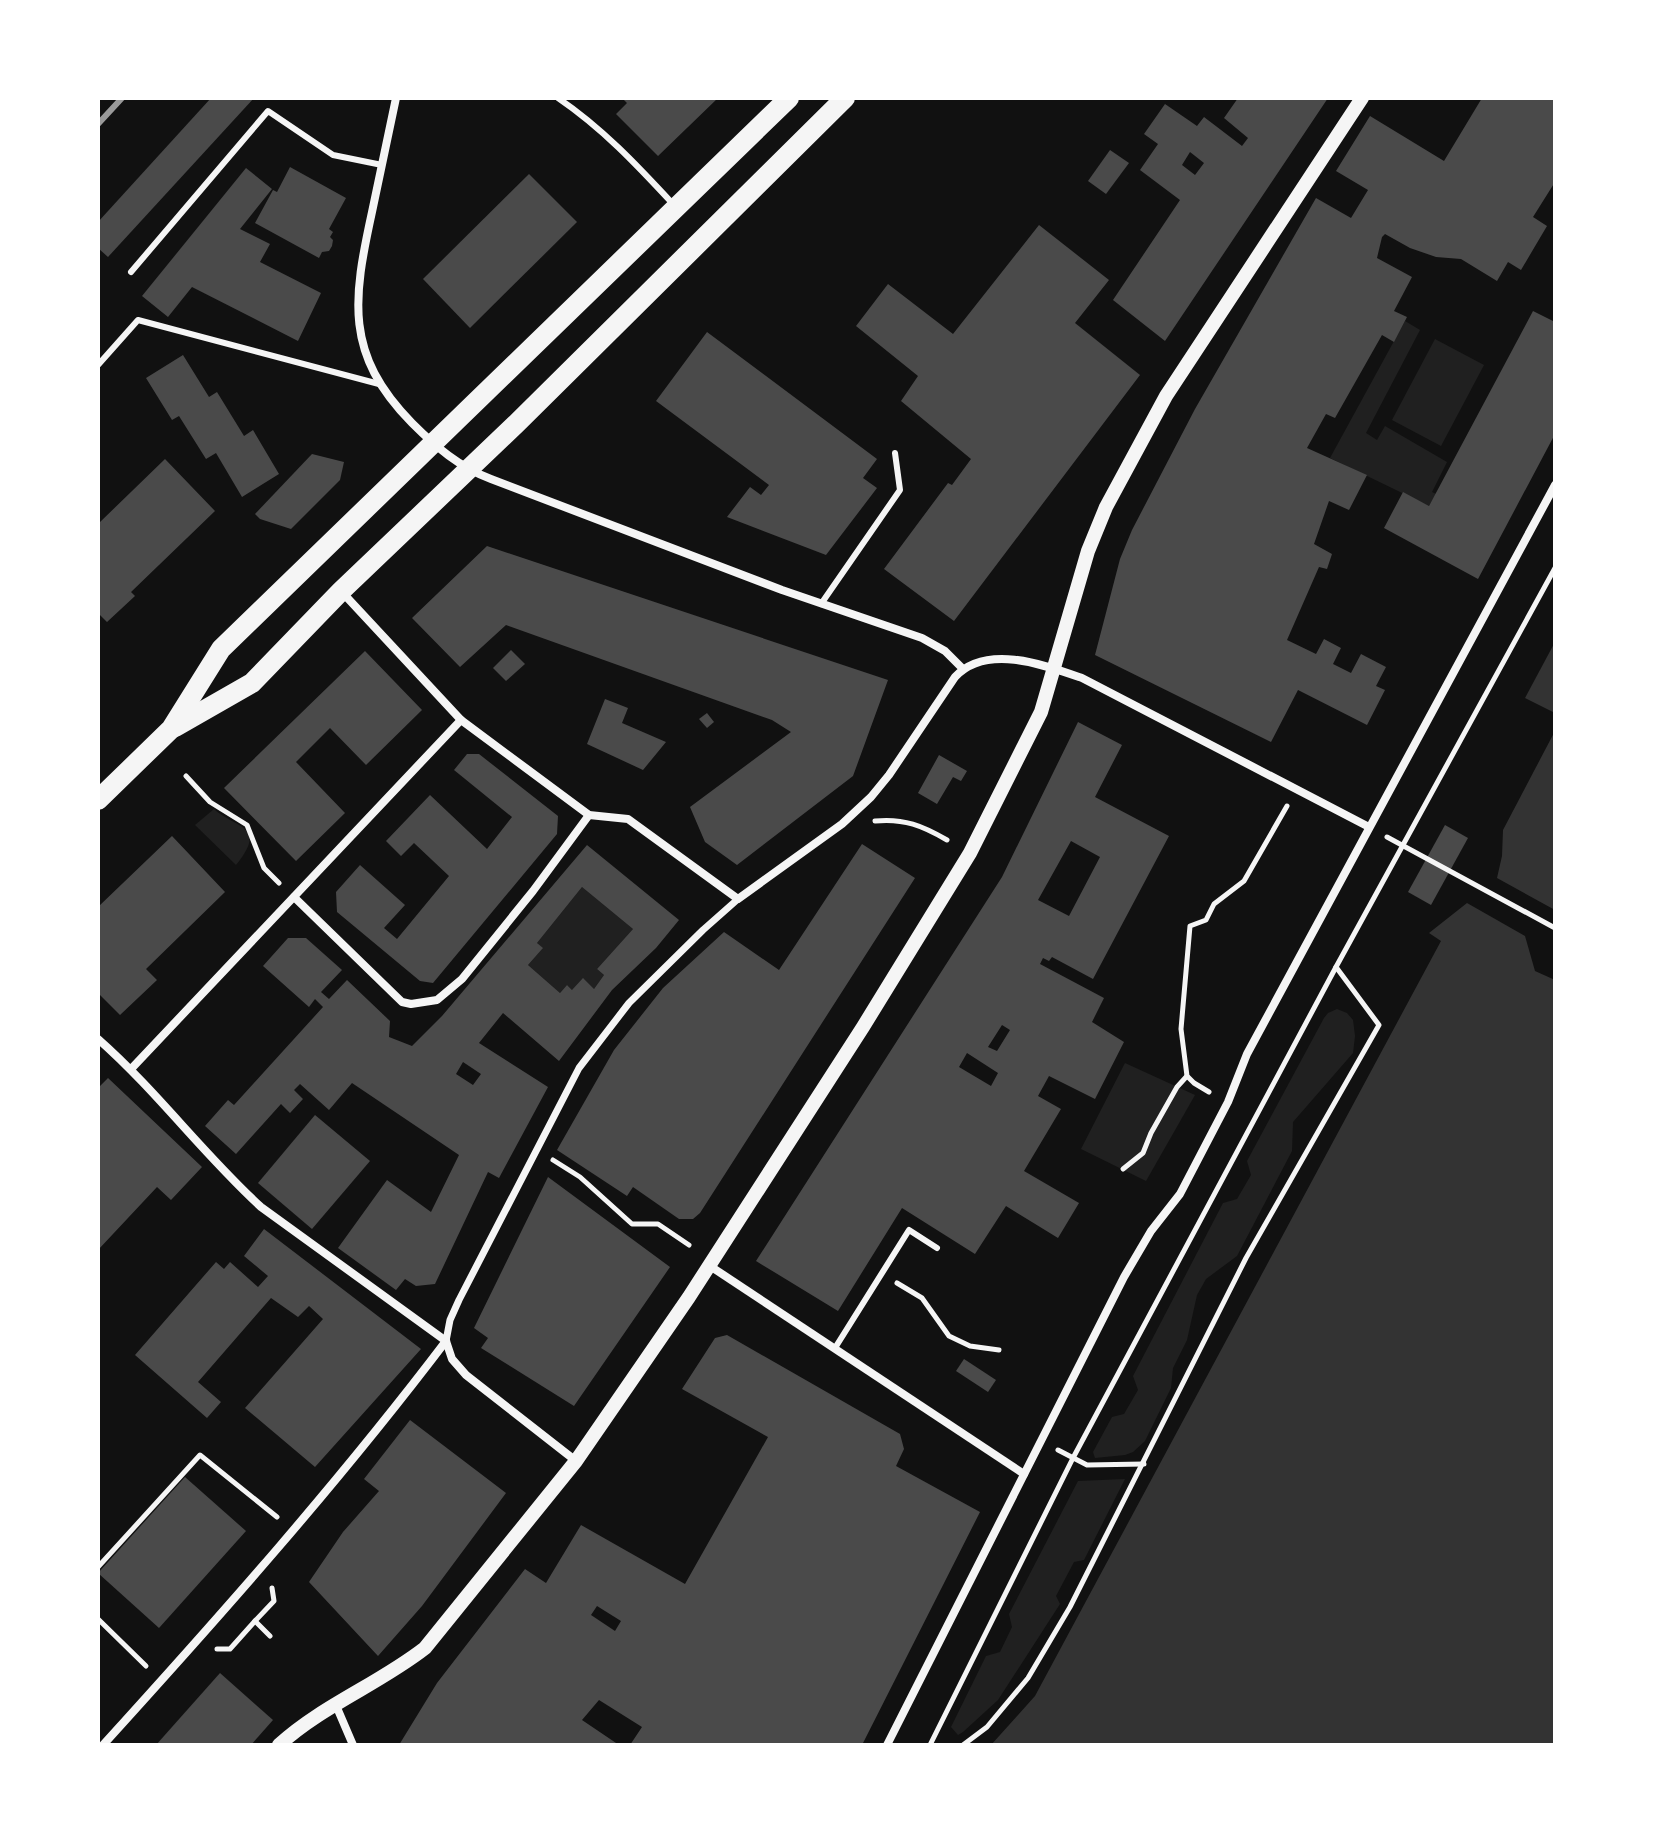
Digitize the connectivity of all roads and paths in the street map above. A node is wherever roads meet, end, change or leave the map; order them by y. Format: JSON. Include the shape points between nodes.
{"nodes":[{"id":1,"x":396,"y":98,"type":"edge"},
{"id":2,"x":558,"y":98,"type":"edge"},
{"id":3,"x":789,"y":98,"type":"edge"},
{"id":4,"x":845,"y":98,"type":"edge"},
{"id":5,"x":1362,"y":98,"type":"edge"},
{"id":6,"x":382,"y":165,"type":"junction"},
{"id":7,"x":676,"y":208,"type":"junction"},
{"id":8,"x":131,"y":272,"type":"dead end"},
{"id":9,"x":98,"y":365,"type":"edge"},
{"id":10,"x":379,"y":384,"type":"junction"},
{"id":11,"x":433,"y":444,"type":"junction"},
{"id":12,"x":895,"y":453,"type":"dead end"},
{"id":13,"x":467,"y":470,"type":"junction"},
{"id":14,"x":1555,"y":485,"type":"edge"},
{"id":15,"x":1555,"y":568,"type":"edge"},
{"id":16,"x":341,"y":591,"type":"junction"},
{"id":17,"x":821,"y":604,"type":"junction"},
{"id":18,"x":1054,"y":668,"type":"junction"},
{"id":19,"x":963,"y":669,"type":"junction"},
{"id":20,"x":461,"y":720,"type":"junction"},
{"id":21,"x":171,"y":729,"type":"junction"},
{"id":22,"x":186,"y":776,"type":"dead end"},
{"id":23,"x":1297,"y":789,"type":"junction"},
{"id":24,"x":98,"y":800,"type":"edge"},
{"id":25,"x":589,"y":815,"type":"junction"},
{"id":26,"x":891,"y":819,"type":"dead end"},
{"id":27,"x":1369,"y":827,"type":"junction"},
{"id":28,"x":947,"y":840,"type":"dead end"},
{"id":29,"x":1403,"y":846,"type":"junction"},
{"id":30,"x":281,"y":885,"type":"dead end"},
{"id":31,"x":294,"y":897,"type":"junction"},
{"id":32,"x":738,"y":899,"type":"junction"},
{"id":33,"x":1555,"y":928,"type":"edge"},
{"id":34,"x":1336,"y":967,"type":"junction"},
{"id":35,"x":98,"y":1039,"type":"edge"},
{"id":36,"x":132,"y":1068,"type":"junction"},
{"id":37,"x":535,"y":1149,"type":"junction"},
{"id":38,"x":1123,"y":1169,"type":"dead end"},
{"id":39,"x":689,"y":1245,"type":"dead end"},
{"id":40,"x":937,"y":1248,"type":"dead end"},
{"id":41,"x":710,"y":1266,"type":"junction"},
{"id":42,"x":882,"y":1274,"type":"junction"},
{"id":43,"x":446,"y":1341,"type":"junction"},
{"id":44,"x":835,"y":1348,"type":"junction"},
{"id":45,"x":999,"y":1350,"type":"dead end"},
{"id":46,"x":1040,"y":1441,"type":"junction"},
{"id":47,"x":1073,"y":1458,"type":"junction"},
{"id":48,"x":576,"y":1461,"type":"junction"},
{"id":49,"x":1145,"y":1464,"type":"junction"},
{"id":50,"x":1024,"y":1474,"type":"junction"},
{"id":51,"x":293,"y":1530,"type":"junction"},
{"id":52,"x":98,"y":1567,"type":"edge"},
{"id":53,"x":274,"y":1601,"type":"dead end"},
{"id":54,"x":98,"y":1619,"type":"edge"},
{"id":55,"x":255,"y":1621,"type":"junction"},
{"id":56,"x":270,"y":1636,"type":"dead end"},
{"id":57,"x":230,"y":1649,"type":"dead end"},
{"id":58,"x":161,"y":1681,"type":"junction"},
{"id":59,"x":335,"y":1703,"type":"junction"},
{"id":60,"x":103,"y":1745,"type":"edge"},
{"id":61,"x":279,"y":1745,"type":"edge"},
{"id":62,"x":353,"y":1745,"type":"edge"},
{"id":63,"x":887,"y":1745,"type":"edge"},
{"id":64,"x":930,"y":1745,"type":"edge"},
{"id":65,"x":963,"y":1745,"type":"edge"}],
"edges":[{"from":1,"to":6,"type":"street"},
{"from":2,"to":7,"type":"lane","via":[[612,139]]},
{"from":3,"to":7,"type":"main road"},
{"from":4,"to":13,"type":"main road"},
{"from":5,"to":18,"type":"street","via":[[1166,396],[1132,457],[1088,551]]},
{"from":6,"to":8,"type":"lane","via":[[333,155],[268,111]]},
{"from":6,"to":10,"type":"street","via":[[357,287],[360,336]]},
{"from":7,"to":11,"type":"main road"},
{"from":9,"to":10,"type":"lane","via":[[138,320]]},
{"from":10,"to":11,"type":"street"},
{"from":11,"to":13,"type":"street"},
{"from":11,"to":21,"type":"main road","via":[[221,649]]},
{"from":12,"to":17,"type":"lane","via":[[900,490]]},
{"from":13,"to":16,"type":"main road"},
{"from":13,"to":17,"type":"street"},
{"from":14,"to":27,"type":"street"},
{"from":15,"to":29,"type":"path"},
{"from":16,"to":20,"type":"street"},
{"from":16,"to":21,"type":"main road","via":[[252,683]]},
{"from":17,"to":19,"type":"street","via":[[922,638]]},
{"from":18,"to":19,"type":"street","via":[[986,659]]},
{"from":18,"to":23,"type":"street"},
{"from":18,"to":41,"type":"street","via":[[1026,747],[976,842]]},
{"from":19,"to":32,"type":"street","via":[[871,797]]},
{"from":20,"to":25,"type":"street"},
{"from":20,"to":31,"type":"street"},
{"from":21,"to":24,"type":"main road"},
{"from":22,"to":30,"type":"path","via":[[210,802],[247,825],[264,868]]},
{"from":23,"to":27,"type":"street"},
{"from":23,"to":38,"type":"path","via":[[1244,881],[1214,904],[1206,920],[1190,926],[1181,1029],[1187,1076],[1143,1153]]},
{"from":25,"to":31,"type":"street","via":[[462,979],[437,1000],[402,1002]]},
{"from":25,"to":32,"type":"street","via":[[628,819]]},
{"from":26,"to":28,"type":"path","via":[[922,826]]},
{"from":27,"to":29,"type":"path"},
{"from":27,"to":46,"type":"street","via":[[1247,1054],[1180,1194],[1124,1277]]},
{"from":29,"to":33,"type":"path"},
{"from":29,"to":34,"type":"path"},
{"from":31,"to":36,"type":"street"},
{"from":32,"to":37,"type":"street","via":[[659,972],[603,1035]]},
{"from":34,"to":47,"type":"path"},
{"from":34,"to":49,"type":"path","via":[[1379,1025],[1246,1258]]},
{"from":35,"to":36,"type":"street"},
{"from":36,"to":43,"type":"street","via":[[261,1207]]},
{"from":37,"to":39,"type":"path","via":[[580,1177],[632,1224],[658,1224]]},
{"from":37,"to":43,"type":"street","via":[[454,1310]]},
{"from":40,"to":42,"type":"lane","via":[[909,1230]]},
{"from":41,"to":44,"type":"street"},
{"from":41,"to":48,"type":"street"},
{"from":42,"to":44,"type":"lane"},
{"from":42,"to":45,"type":"path","via":[[922,1298],[949,1336]]},
{"from":43,"to":48,"type":"street","via":[[466,1375]]},
{"from":43,"to":51,"type":"street"},
{"from":44,"to":50,"type":"street"},
{"from":46,"to":47,"type":"path"},
{"from":46,"to":50,"type":"street"},
{"from":47,"to":49,"type":"path","via":[[1087,1465]]},
{"from":47,"to":64,"type":"path"},
{"from":48,"to":59,"type":"street","via":[[425,1648]]},
{"from":49,"to":65,"type":"path","via":[[1028,1678],[987,1727]]},
{"from":50,"to":63,"type":"street"},
{"from":51,"to":52,"type":"path","via":[[200,1455]]},
{"from":51,"to":58,"type":"street"},
{"from":53,"to":55,"type":"path"},
{"from":54,"to":58,"type":"path"},
{"from":55,"to":56,"type":"path"},
{"from":55,"to":57,"type":"path"},
{"from":58,"to":60,"type":"street"},
{"from":59,"to":61,"type":"street"},
{"from":59,"to":62,"type":"street"}]}
